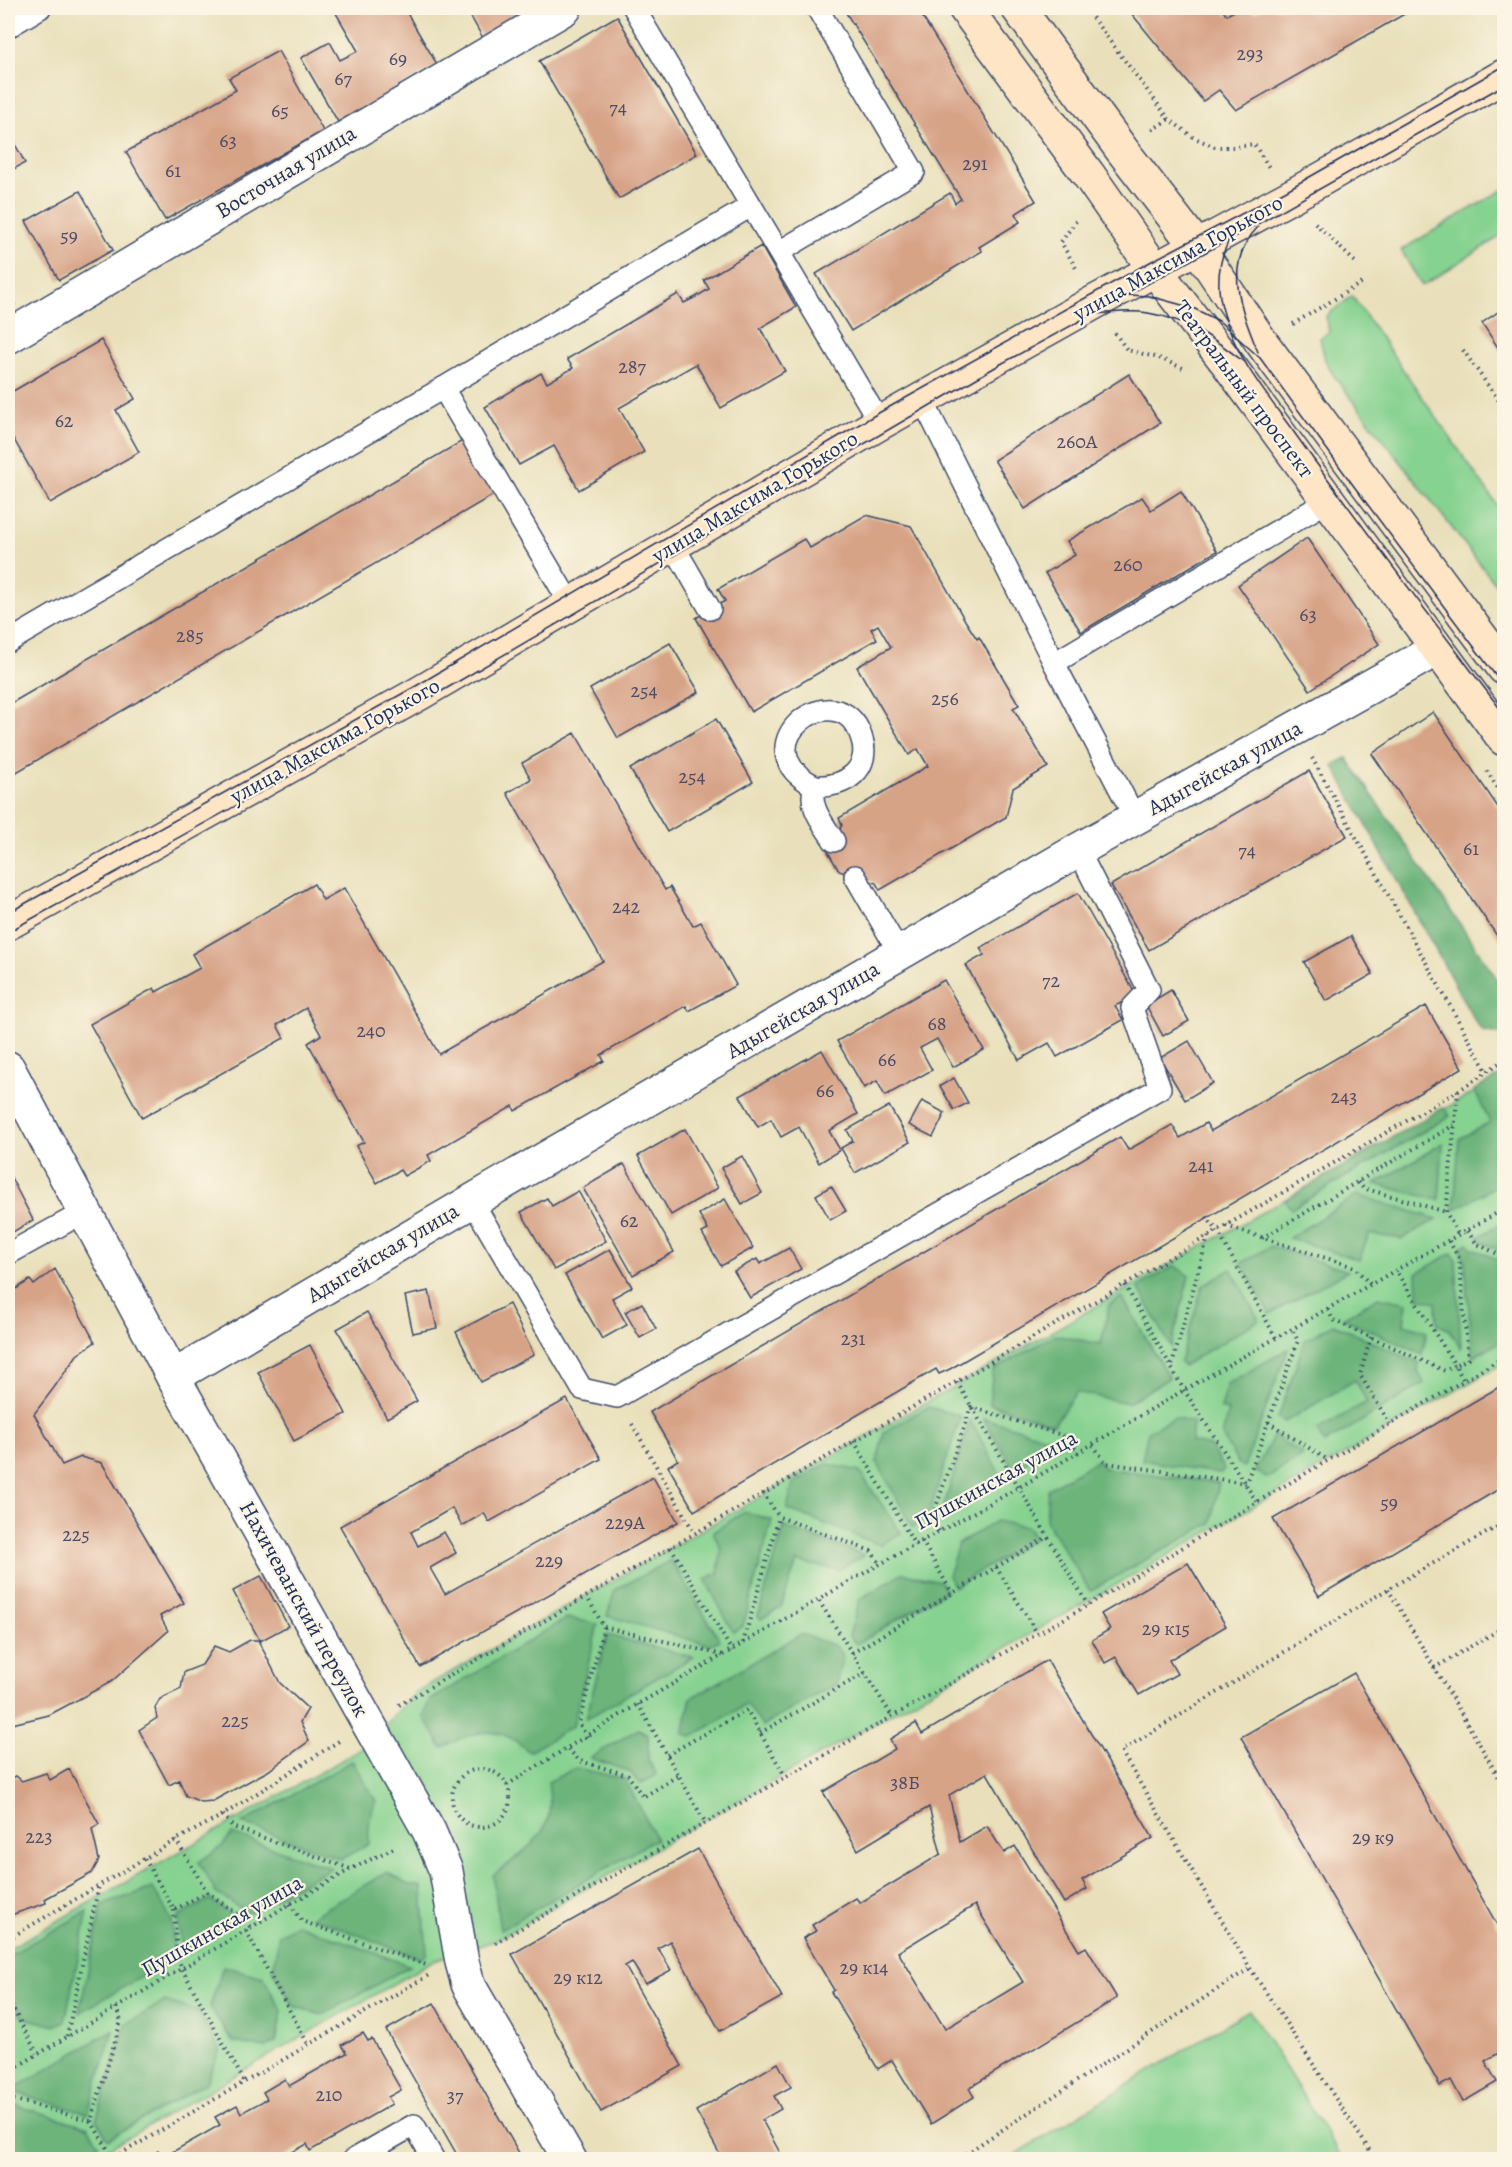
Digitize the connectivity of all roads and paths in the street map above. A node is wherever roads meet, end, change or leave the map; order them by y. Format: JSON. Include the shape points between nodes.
{"nodes":[{"id":1,"x":40,"y":8,"type":"edge"},
{"id":2,"x":565,"y":8,"type":"edge"},
{"id":3,"x":634,"y":8,"type":"edge"},
{"id":4,"x":817,"y":8,"type":"edge"},
{"id":5,"x":965,"y":8,"type":"edge"},
{"id":6,"x":1017,"y":8,"type":"edge"},
{"id":7,"x":1085,"y":8,"type":"edge"},
{"id":8,"x":8,"y":27,"type":"edge"},
{"id":9,"x":1504,"y":76,"type":"edge"},
{"id":10,"x":1288,"y":198,"type":"junction"},
{"id":11,"x":752,"y":206,"type":"junction"},
{"id":12,"x":1197,"y":247,"type":"junction"},
{"id":13,"x":778,"y":252,"type":"junction"},
{"id":14,"x":1357,"y":264,"type":"dead end"},
{"id":15,"x":1155,"y":270,"type":"junction"},
{"id":16,"x":8,"y":338,"type":"edge"},
{"id":17,"x":1463,"y":350,"type":"dead end"},
{"id":18,"x":443,"y":387,"type":"junction"},
{"id":19,"x":922,"y":399,"type":"junction"},
{"id":20,"x":1504,"y":408,"type":"edge"},
{"id":21,"x":880,"y":423,"type":"junction"},
{"id":22,"x":1328,"y":501,"type":"junction"},
{"id":23,"x":673,"y":545,"type":"junction"},
{"id":24,"x":571,"y":606,"type":"junction"},
{"id":25,"x":710,"y":609,"type":"dead end"},
{"id":26,"x":8,"y":642,"type":"edge"},
{"id":27,"x":1437,"y":649,"type":"junction"},
{"id":28,"x":1502,"y":660,"type":"edge"},
{"id":29,"x":1054,"y":663,"type":"junction"},
{"id":30,"x":1296,"y":729,"type":"junction"},
{"id":31,"x":1504,"y":739,"type":"edge"},
{"id":32,"x":815,"y":786,"type":"dead end"},
{"id":33,"x":1135,"y":818,"type":"junction"},
{"id":34,"x":834,"y":841,"type":"dead end"},
{"id":35,"x":1078,"y":850,"type":"junction"},
{"id":36,"x":855,"y":876,"type":"dead end"},
{"id":37,"x":8,"y":923,"type":"edge"},
{"id":38,"x":900,"y":954,"type":"junction"},
{"id":39,"x":1504,"y":1060,"type":"edge"},
{"id":40,"x":8,"y":1068,"type":"edge"},
{"id":41,"x":1487,"y":1072,"type":"junction"},
{"id":42,"x":1458,"y":1090,"type":"junction"},
{"id":43,"x":1454,"y":1125,"type":"junction"},
{"id":44,"x":1358,"y":1182,"type":"junction"},
{"id":45,"x":472,"y":1201,"type":"junction"},
{"id":46,"x":1504,"y":1209,"type":"edge"},
{"id":47,"x":86,"y":1211,"type":"junction"},
{"id":48,"x":1446,"y":1212,"type":"junction"},
{"id":49,"x":1206,"y":1217,"type":"dead end"},
{"id":50,"x":1226,"y":1226,"type":"junction"},
{"id":51,"x":1217,"y":1230,"type":"junction"},
{"id":52,"x":1467,"y":1231,"type":"junction"},
{"id":53,"x":1208,"y":1235,"type":"junction"},
{"id":54,"x":1459,"y":1236,"type":"junction"},
{"id":55,"x":1262,"y":1238,"type":"junction"},
{"id":56,"x":1449,"y":1241,"type":"junction"},
{"id":57,"x":8,"y":1254,"type":"edge"},
{"id":58,"x":1504,"y":1257,"type":"edge"},
{"id":59,"x":1396,"y":1271,"type":"junction"},
{"id":60,"x":1125,"y":1284,"type":"junction"},
{"id":61,"x":1371,"y":1285,"type":"junction"},
{"id":62,"x":1328,"y":1310,"type":"junction"},
{"id":63,"x":1292,"y":1329,"type":"junction"},
{"id":64,"x":1371,"y":1337,"type":"junction"},
{"id":65,"x":1276,"y":1338,"type":"junction"},
{"id":66,"x":1504,"y":1357,"type":"edge"},
{"id":67,"x":1455,"y":1365,"type":"junction"},
{"id":68,"x":1172,"y":1366,"type":"junction"},
{"id":69,"x":173,"y":1377,"type":"junction"},
{"id":70,"x":1464,"y":1381,"type":"junction"},
{"id":71,"x":957,"y":1382,"type":"junction"},
{"id":72,"x":1184,"y":1390,"type":"junction"},
{"id":73,"x":617,"y":1397,"type":"junction"},
{"id":74,"x":971,"y":1407,"type":"junction"},
{"id":75,"x":1268,"y":1422,"type":"junction"},
{"id":76,"x":1390,"y":1424,"type":"junction"},
{"id":77,"x":854,"y":1441,"type":"junction"},
{"id":78,"x":1094,"y":1444,"type":"junction"},
{"id":79,"x":1078,"y":1453,"type":"junction"},
{"id":80,"x":1328,"y":1460,"type":"junction"},
{"id":81,"x":1246,"y":1483,"type":"junction"},
{"id":82,"x":1018,"y":1488,"type":"junction"},
{"id":83,"x":763,"y":1493,"type":"junction"},
{"id":84,"x":1257,"y":1502,"type":"junction"},
{"id":85,"x":779,"y":1517,"type":"junction"},
{"id":86,"x":1504,"y":1522,"type":"edge"},
{"id":87,"x":939,"y":1531,"type":"junction"},
{"id":88,"x":694,"y":1532,"type":"junction"},
{"id":89,"x":1047,"y":1537,"type":"junction"},
{"id":90,"x":922,"y":1541,"type":"junction"},
{"id":91,"x":915,"y":1545,"type":"junction"},
{"id":92,"x":671,"y":1547,"type":"junction"},
{"id":93,"x":880,"y":1564,"type":"junction"},
{"id":94,"x":996,"y":1567,"type":"junction"},
{"id":95,"x":1388,"y":1590,"type":"junction"},
{"id":96,"x":952,"y":1593,"type":"junction"},
{"id":97,"x":587,"y":1597,"type":"junction"},
{"id":98,"x":819,"y":1601,"type":"junction"},
{"id":99,"x":1088,"y":1605,"type":"junction"},
{"id":100,"x":604,"y":1627,"type":"junction"},
{"id":101,"x":1504,"y":1628,"type":"edge"},
{"id":102,"x":1036,"y":1634,"type":"junction"},
{"id":103,"x":743,"y":1644,"type":"junction"},
{"id":104,"x":732,"y":1651,"type":"junction"},
{"id":105,"x":852,"y":1653,"type":"junction"},
{"id":106,"x":723,"y":1655,"type":"junction"},
{"id":107,"x":1434,"y":1668,"type":"junction"},
{"id":108,"x":865,"y":1673,"type":"junction"},
{"id":109,"x":638,"y":1704,"type":"junction"},
{"id":110,"x":892,"y":1716,"type":"junction"},
{"id":111,"x":368,"y":1723,"type":"junction"},
{"id":112,"x":760,"y":1733,"type":"junction"},
{"id":113,"x":587,"y":1737,"type":"junction"},
{"id":114,"x":568,"y":1749,"type":"junction"},
{"id":115,"x":667,"y":1755,"type":"junction"},
{"id":116,"x":678,"y":1775,"type":"junction"},
{"id":117,"x":785,"y":1776,"type":"junction"},
{"id":118,"x":507,"y":1785,"type":"junction"},
{"id":119,"x":1504,"y":1786,"type":"edge"},
{"id":120,"x":223,"y":1815,"type":"junction"},
{"id":121,"x":456,"y":1815,"type":"junction"},
{"id":122,"x":705,"y":1822,"type":"junction"},
{"id":123,"x":429,"y":1831,"type":"junction"},
{"id":124,"x":176,"y":1840,"type":"junction"},
{"id":125,"x":145,"y":1859,"type":"junction"},
{"id":126,"x":351,"y":1869,"type":"junction"},
{"id":127,"x":99,"y":1885,"type":"junction"},
{"id":128,"x":207,"y":1892,"type":"junction"},
{"id":129,"x":290,"y":1904,"type":"junction"},
{"id":130,"x":174,"y":1910,"type":"junction"},
{"id":131,"x":251,"y":1928,"type":"junction"},
{"id":132,"x":246,"y":1931,"type":"junction"},
{"id":133,"x":8,"y":1939,"type":"edge"},
{"id":134,"x":450,"y":1966,"type":"junction"},
{"id":135,"x":182,"y":1968,"type":"junction"},
{"id":136,"x":1250,"y":1968,"type":"junction"},
{"id":137,"x":8,"y":2000,"type":"edge"},
{"id":138,"x":116,"y":2007,"type":"junction"},
{"id":139,"x":67,"y":2037,"type":"junction"},
{"id":140,"x":308,"y":2044,"type":"junction"},
{"id":141,"x":38,"y":2053,"type":"junction"},
{"id":142,"x":8,"y":2072,"type":"edge"},
{"id":143,"x":244,"y":2081,"type":"junction"},
{"id":144,"x":8,"y":2098,"type":"edge"},
{"id":145,"x":91,"y":2121,"type":"junction"},
{"id":146,"x":111,"y":2159,"type":"edge"},
{"id":147,"x":353,"y":2160,"type":"edge"},
{"id":148,"x":434,"y":2160,"type":"edge"},
{"id":149,"x":570,"y":2160,"type":"edge"},
{"id":150,"x":956,"y":2160,"type":"edge"},
{"id":151,"x":1376,"y":2160,"type":"edge"}],
"edges":[{"from":1,"to":8,"type":"lane"},
{"from":2,"to":16,"type":"street","name":"Восточная улица"},
{"from":3,"to":11,"type":"lane"},
{"from":4,"to":13,"type":"lane","via":[[914,172]]},
{"from":5,"to":15,"type":"main road","name":"Театральный проспект"},
{"from":6,"to":12,"type":"main road","name":"Театральный проспект"},
{"from":7,"to":10,"type":"path","via":[[1169,119],[1215,147],[1254,144]]},
{"from":9,"to":10,"type":"main road","name":"улица Максима Горького"},
{"from":10,"to":12,"type":"main road","name":"улица Максима Горького"},
{"from":10,"to":14,"type":"path"},
{"from":11,"to":13,"type":"lane"},
{"from":11,"to":18,"type":"lane"},
{"from":12,"to":15,"type":"main road","name":"улица Максима Горького"},
{"from":12,"to":28,"type":"main road","name":"Театральный проспект","via":[[1262,344]]},
{"from":13,"to":21,"type":"lane"},
{"from":15,"to":19,"type":"main road","name":"улица Максима Горького"},
{"from":15,"to":22,"type":"main road","name":"Театральный проспект"},
{"from":17,"to":20,"type":"path"},
{"from":18,"to":24,"type":"lane"},
{"from":18,"to":26,"type":"lane"},
{"from":19,"to":21,"type":"main road","name":"улица Максима Горького"},
{"from":19,"to":29,"type":"lane"},
{"from":21,"to":23,"type":"main road","name":"улица Максима Горького"},
{"from":22,"to":27,"type":"main road","name":"Театральный проспект"},
{"from":22,"to":29,"type":"lane"},
{"from":23,"to":24,"type":"main road","name":"улица Максима Горького"},
{"from":23,"to":25,"type":"lane"},
{"from":24,"to":37,"type":"main road","name":"улица Максима Горького"},
{"from":27,"to":30,"type":"street","name":"Адыгейская улица"},
{"from":27,"to":31,"type":"main road","name":"Театральный проспект"},
{"from":29,"to":33,"type":"lane"},
{"from":30,"to":33,"type":"street","name":"Адыгейская улица"},
{"from":30,"to":41,"type":"path"},
{"from":32,"to":34,"type":"lane","via":[[814,806]]},
{"from":33,"to":35,"type":"street","name":"Адыгейская улица"},
{"from":35,"to":38,"type":"street","name":"Адыгейская улица"},
{"from":35,"to":73,"type":"lane","via":[[1149,990],[1132,1008],[1160,1088]]},
{"from":36,"to":38,"type":"lane"},
{"from":38,"to":45,"type":"street","name":"Адыгейская улица"},
{"from":39,"to":41,"type":"path"},
{"from":40,"to":47,"type":"street","name":"Нахичеванский переулок"},
{"from":41,"to":42,"type":"path"},
{"from":42,"to":43,"type":"path"},
{"from":42,"to":50,"type":"path"},
{"from":43,"to":44,"type":"path"},
{"from":43,"to":48,"type":"path"},
{"from":44,"to":48,"type":"path","via":[[1363,1188]]},
{"from":44,"to":55,"type":"path"},
{"from":45,"to":69,"type":"street","name":"Адыгейская улица"},
{"from":45,"to":73,"type":"lane","via":[[582,1389]]},
{"from":46,"to":52,"type":"path","name":"Пушкинская улица"},
{"from":47,"to":57,"type":"lane"},
{"from":47,"to":69,"type":"street","name":"Нахичеванский переулок"},
{"from":48,"to":54,"type":"path"},
{"from":49,"to":51,"type":"path"},
{"from":50,"to":51,"type":"path"},
{"from":50,"to":55,"type":"path"},
{"from":51,"to":53,"type":"path"},
{"from":51,"to":65,"type":"path"},
{"from":52,"to":54,"type":"path","name":"Пушкинская улица"},
{"from":52,"to":58,"type":"path","via":[[1477,1244]]},
{"from":53,"to":60,"type":"path"},
{"from":53,"to":68,"type":"path"},
{"from":54,"to":56,"type":"path","name":"Пушкинская улица"},
{"from":55,"to":61,"type":"path","via":[[1354,1267]]},
{"from":56,"to":59,"type":"path","name":"Пушкинская улица"},
{"from":56,"to":67,"type":"path","via":[[1459,1258],[1468,1359]]},
{"from":59,"to":61,"type":"path","name":"Пушкинская улица"},
{"from":59,"to":67,"type":"path"},
{"from":60,"to":68,"type":"path"},
{"from":60,"to":71,"type":"path"},
{"from":61,"to":62,"type":"path","name":"Пушкинская улица"},
{"from":62,"to":63,"type":"path","name":"Пушкинская улица"},
{"from":62,"to":64,"type":"path","via":[[1334,1320]]},
{"from":63,"to":65,"type":"path","name":"Пушкинская улица"},
{"from":63,"to":75,"type":"path","via":[[1298,1341]]},
{"from":64,"to":67,"type":"path","via":[[1445,1371]]},
{"from":64,"to":76,"type":"path","via":[[1360,1375]]},
{"from":65,"to":72,"type":"path","name":"Пушкинская улица"},
{"from":66,"to":70,"type":"path"},
{"from":67,"to":70,"type":"path"},
{"from":68,"to":72,"type":"path"},
{"from":69,"to":111,"type":"street","name":"Нахичеванский переулок"},
{"from":70,"to":76,"type":"path"},
{"from":71,"to":74,"type":"path"},
{"from":71,"to":77,"type":"path"},
{"from":72,"to":78,"type":"path","name":"Пушкинская улица"},
{"from":72,"to":81,"type":"path"},
{"from":73,"to":88,"type":"path"},
{"from":74,"to":79,"type":"path","via":[[1068,1437]]},
{"from":74,"to":82,"type":"path"},
{"from":74,"to":87,"type":"path","via":[[932,1518]]},
{"from":75,"to":80,"type":"path"},
{"from":75,"to":81,"type":"path"},
{"from":76,"to":80,"type":"path"},
{"from":77,"to":83,"type":"path"},
{"from":77,"to":91,"type":"path"},
{"from":78,"to":79,"type":"path","name":"Пушкинская улица"},
{"from":78,"to":81,"type":"path","via":[[1106,1463]]},
{"from":79,"to":82,"type":"path","name":"Пушкинская улица"},
{"from":80,"to":84,"type":"path"},
{"from":81,"to":84,"type":"path"},
{"from":82,"to":87,"type":"path","name":"Пушкинская улица"},
{"from":82,"to":89,"type":"path"},
{"from":83,"to":85,"type":"path"},
{"from":83,"to":88,"type":"path"},
{"from":84,"to":99,"type":"path"},
{"from":85,"to":93,"type":"path","via":[[871,1551]]},
{"from":85,"to":103,"type":"path"},
{"from":86,"to":95,"type":"path"},
{"from":87,"to":90,"type":"path","name":"Пушкинская улица"},
{"from":88,"to":92,"type":"path"},
{"from":89,"to":94,"type":"path"},
{"from":89,"to":99,"type":"path"},
{"from":90,"to":91,"type":"path","name":"Пушкинская улица"},
{"from":90,"to":96,"type":"path"},
{"from":91,"to":93,"type":"path","name":"Пушкинская улица"},
{"from":92,"to":97,"type":"path"},
{"from":92,"to":104,"type":"path"},
{"from":93,"to":98,"type":"path","name":"Пушкинская улица"},
{"from":94,"to":96,"type":"path"},
{"from":94,"to":102,"type":"path"},
{"from":95,"to":107,"type":"path"},
{"from":95,"to":136,"type":"path","via":[[1121,1751]]},
{"from":96,"to":105,"type":"path"},
{"from":97,"to":100,"type":"path"},
{"from":97,"to":111,"type":"path"},
{"from":98,"to":103,"type":"path","name":"Пушкинская улица"},
{"from":98,"to":105,"type":"path"},
{"from":99,"to":102,"type":"path"},
{"from":100,"to":106,"type":"path"},
{"from":100,"to":113,"type":"path","via":[[579,1723]]},
{"from":101,"to":107,"type":"path"},
{"from":102,"to":110,"type":"path"},
{"from":103,"to":104,"type":"path","name":"Пушкинская улица"},
{"from":104,"to":106,"type":"path","name":"Пушкинская улица"},
{"from":105,"to":108,"type":"path"},
{"from":106,"to":109,"type":"path","name":"Пушкинская улица"},
{"from":107,"to":119,"type":"path"},
{"from":108,"to":110,"type":"path"},
{"from":108,"to":112,"type":"path"},
{"from":109,"to":113,"type":"path","name":"Пушкинская улица"},
{"from":109,"to":115,"type":"path"},
{"from":110,"to":117,"type":"path"},
{"from":111,"to":120,"type":"path"},
{"from":111,"to":123,"type":"street","name":"Нахичеванский переулок"},
{"from":112,"to":115,"type":"path","via":[[747,1710]]},
{"from":112,"to":117,"type":"path"},
{"from":113,"to":114,"type":"path","name":"Пушкинская улица"},
{"from":114,"to":116,"type":"path","via":[[580,1761],[628,1775],[643,1797]]},
{"from":114,"to":118,"type":"path","name":"Пушкинская улица"},
{"from":115,"to":116,"type":"path"},
{"from":116,"to":122,"type":"path"},
{"from":117,"to":122,"type":"path"},
{"from":118,"to":121,"type":"path","via":[[510,1804],[501,1821],[492,1826],[472,1827]]},
{"from":118,"to":121,"type":"path","via":[[502,1777],[484,1769],[466,1773],[453,1787],[451,1797]]},
{"from":120,"to":124,"type":"path"},
{"from":120,"to":126,"type":"path","via":[[233,1827]]},
{"from":121,"to":123,"type":"path","name":"Пушкинская улица"},
{"from":122,"to":134,"type":"path"},
{"from":123,"to":126,"type":"path","name":"Пушкинская улица"},
{"from":123,"to":134,"type":"street","name":"Нахичеванский переулок","via":[[446,1871]]},
{"from":124,"to":125,"type":"path"},
{"from":124,"to":128,"type":"path"},
{"from":125,"to":127,"type":"path"},
{"from":125,"to":130,"type":"path"},
{"from":126,"to":129,"type":"path","name":"Пушкинская улица"},
{"from":127,"to":133,"type":"path"},
{"from":127,"to":139,"type":"path"},
{"from":128,"to":130,"type":"path"},
{"from":128,"to":131,"type":"path"},
{"from":129,"to":131,"type":"path","name":"Пушкинская улица"},
{"from":129,"to":134,"type":"path","via":[[302,1921]]},
{"from":130,"to":135,"type":"path","via":[[177,1955]]},
{"from":131,"to":132,"type":"path","name":"Пушкинская улица"},
{"from":132,"to":135,"type":"path","name":"Пушкинская улица"},
{"from":132,"to":140,"type":"path"},
{"from":134,"to":140,"type":"path"},
{"from":134,"to":149,"type":"street","name":"Нахичеванский переулок","via":[[468,1984]]},
{"from":135,"to":138,"type":"path","name":"Пушкинская улица"},
{"from":135,"to":143,"type":"path"},
{"from":136,"to":150,"type":"path"},
{"from":136,"to":151,"type":"path"},
{"from":137,"to":141,"type":"path"},
{"from":138,"to":139,"type":"path","name":"Пушкинская улица"},
{"from":138,"to":145,"type":"path","via":[[121,2021]]},
{"from":139,"to":141,"type":"path","name":"Пушкинская улица"},
{"from":140,"to":143,"type":"path"},
{"from":141,"to":142,"type":"path","name":"Пушкинская улица"},
{"from":143,"to":146,"type":"path"},
{"from":144,"to":145,"type":"path"},
{"from":145,"to":146,"type":"path"},
{"from":147,"to":148,"type":"lane","via":[[414,2125]]}]}
